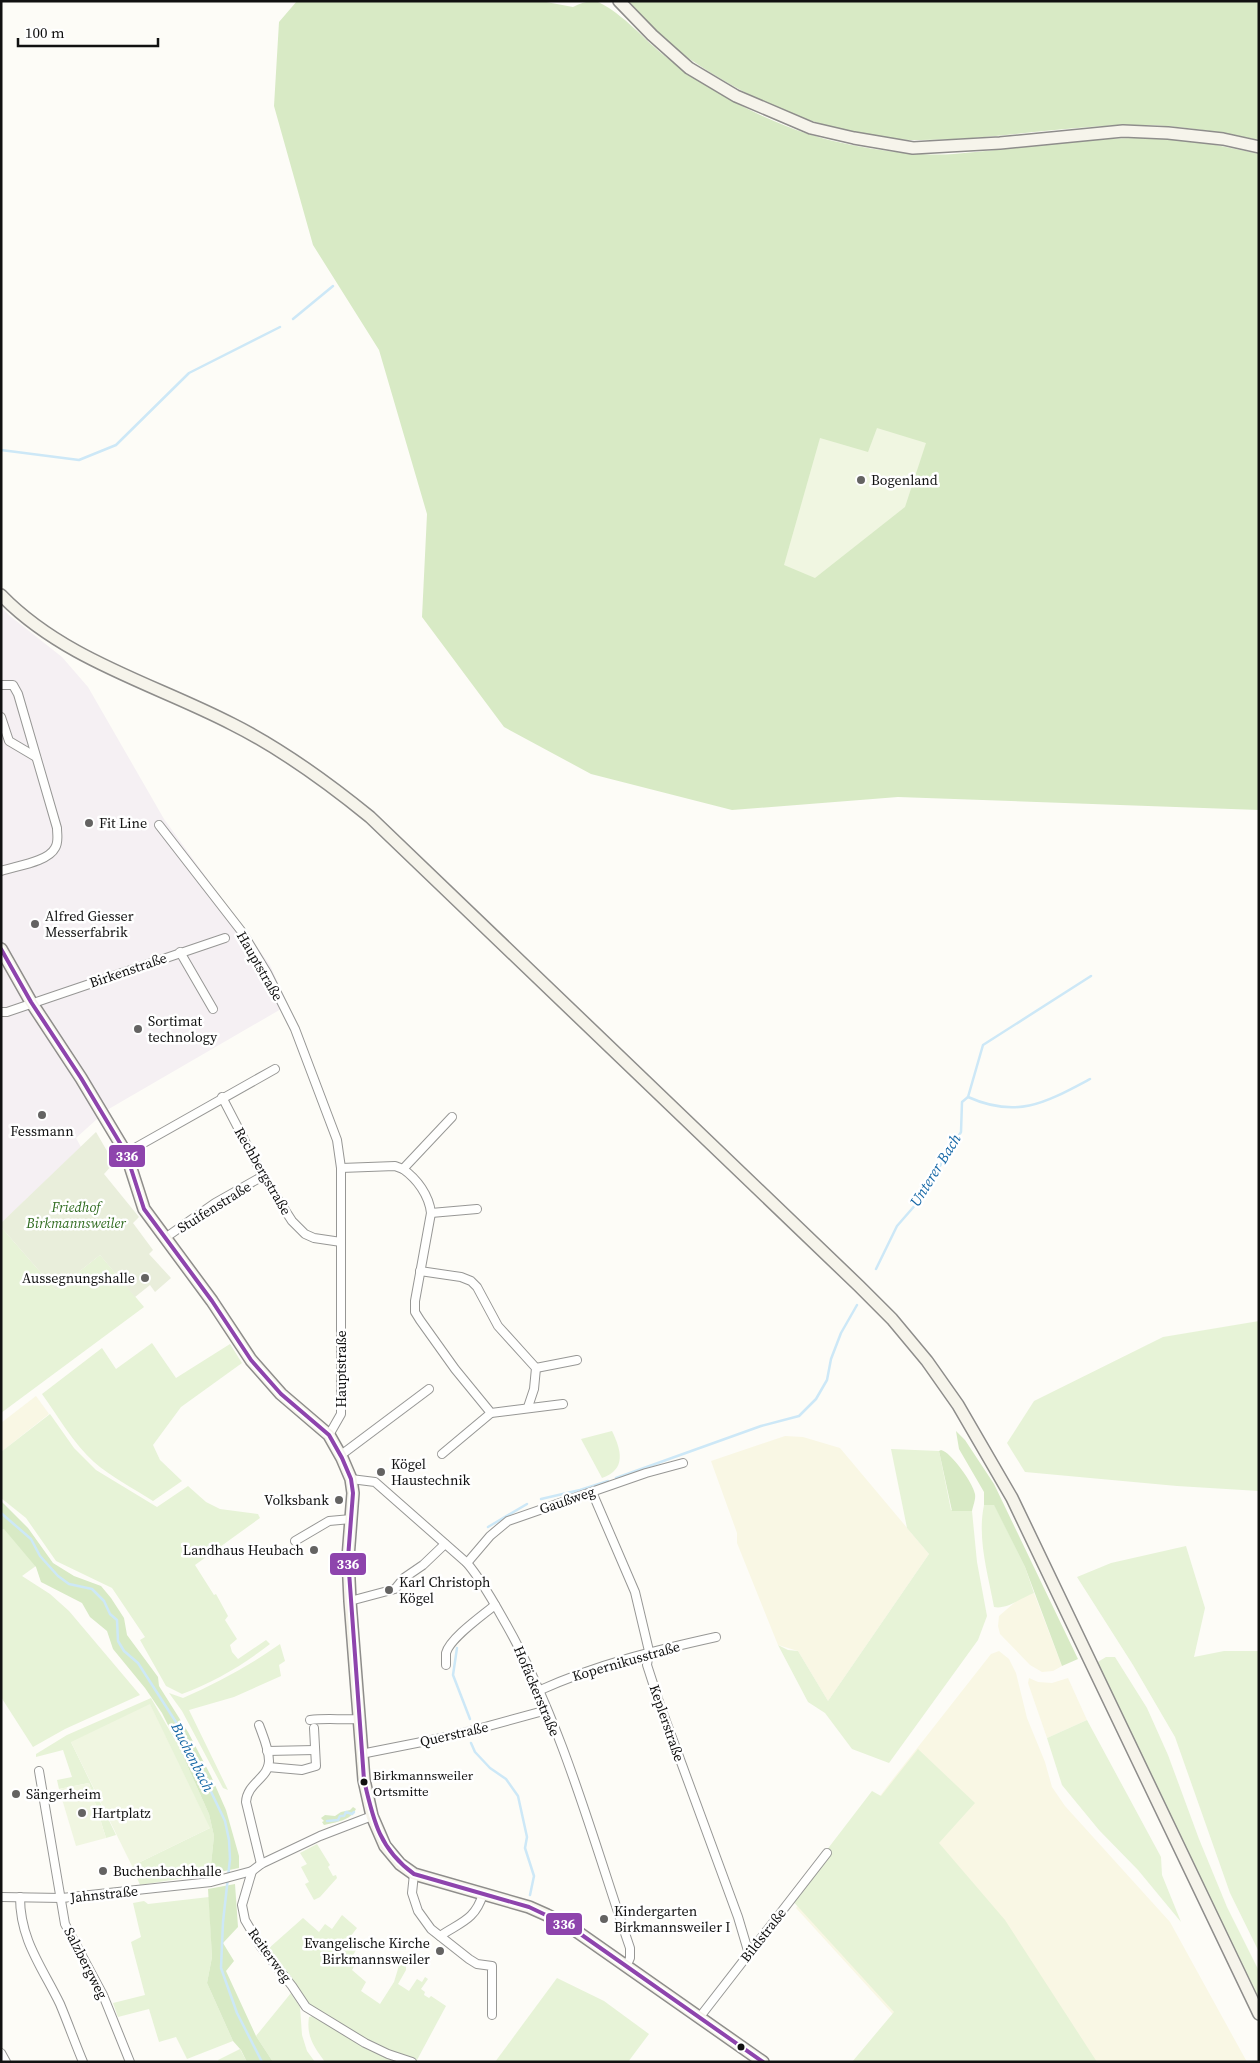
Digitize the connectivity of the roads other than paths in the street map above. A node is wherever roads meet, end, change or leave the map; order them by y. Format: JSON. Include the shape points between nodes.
{"nodes":[{"id":1,"x":620,"y":1,"type":"edge"},
{"id":2,"x":1259,"y":147,"type":"edge"},
{"id":3,"x":1,"y":595,"type":"edge"},
{"id":4,"x":1,"y":685,"type":"edge"},
{"id":5,"x":1,"y":717,"type":"edge"},
{"id":6,"x":36,"y":757,"type":"junction"},
{"id":7,"x":159,"y":825,"type":"dead end"},
{"id":8,"x":1,"y":870,"type":"edge"},
{"id":9,"x":225,"y":938,"type":"dead end"},
{"id":10,"x":1,"y":949,"type":"edge"},
{"id":11,"x":180,"y":952,"type":"junction"},
{"id":12,"x":31,"y":1002,"type":"junction"},
{"id":13,"x":213,"y":1009,"type":"dead end"},
{"id":14,"x":1,"y":1012,"type":"edge"},
{"id":15,"x":274,"y":1068,"type":"dead end"},
{"id":16,"x":222,"y":1097,"type":"junction"},
{"id":17,"x":452,"y":1117,"type":"dead end"},
{"id":18,"x":126,"y":1153,"type":"junction"},
{"id":19,"x":341,"y":1168,"type":"junction"},
{"id":20,"x":404,"y":1169,"type":"junction"},
{"id":21,"x":263,"y":1176,"type":"junction"},
{"id":22,"x":477,"y":1208,"type":"dead end"},
{"id":23,"x":431,"y":1213,"type":"junction"},
{"id":24,"x":165,"y":1238,"type":"junction"},
{"id":25,"x":341,"y":1242,"type":"junction"},
{"id":26,"x":420,"y":1271,"type":"junction"},
{"id":27,"x":577,"y":1360,"type":"dead end"},
{"id":28,"x":536,"y":1368,"type":"junction"},
{"id":29,"x":429,"y":1389,"type":"dead end"},
{"id":30,"x":563,"y":1404,"type":"dead end"},
{"id":31,"x":528,"y":1408,"type":"junction"},
{"id":32,"x":491,"y":1413,"type":"junction"},
{"id":33,"x":329,"y":1435,"type":"junction"},
{"id":34,"x":442,"y":1454,"type":"dead end"},
{"id":35,"x":341,"y":1455,"type":"junction"},
{"id":36,"x":683,"y":1463,"type":"dead end"},
{"id":37,"x":351,"y":1479,"type":"junction"},
{"id":38,"x":592,"y":1492,"type":"junction"},
{"id":39,"x":350,"y":1520,"type":"junction"},
{"id":40,"x":295,"y":1541,"type":"dead end"},
{"id":41,"x":445,"y":1544,"type":"junction"},
{"id":42,"x":467,"y":1563,"type":"junction"},
{"id":43,"x":350,"y":1600,"type":"junction"},
{"id":44,"x":495,"y":1605,"type":"junction"},
{"id":45,"x":716,"y":1637,"type":"dead end"},
{"id":46,"x":649,"y":1651,"type":"junction"},
{"id":47,"x":446,"y":1665,"type":"dead end"},
{"id":48,"x":538,"y":1691,"type":"junction"},
{"id":49,"x":546,"y":1710,"type":"junction"},
{"id":50,"x":358,"y":1719,"type":"junction"},
{"id":51,"x":310,"y":1720,"type":"dead end"},
{"id":52,"x":259,"y":1725,"type":"dead end"},
{"id":53,"x":314,"y":1728,"type":"dead end"},
{"id":54,"x":315,"y":1750,"type":"junction"},
{"id":55,"x":267,"y":1751,"type":"junction"},
{"id":56,"x":361,"y":1754,"type":"junction"},
{"id":57,"x":268,"y":1767,"type":"junction"},
{"id":58,"x":39,"y":1771,"type":"dead end"},
{"id":59,"x":372,"y":1816,"type":"junction"},
{"id":60,"x":827,"y":1853,"type":"dead end"},
{"id":61,"x":261,"y":1864,"type":"junction"},
{"id":62,"x":252,"y":1871,"type":"junction"},
{"id":63,"x":414,"y":1874,"type":"junction"},
{"id":64,"x":483,"y":1894,"type":"junction"},
{"id":65,"x":1,"y":1896,"type":"edge"},
{"id":66,"x":20,"y":1897,"type":"junction"},
{"id":67,"x":62,"y":1898,"type":"junction"},
{"id":68,"x":440,"y":1936,"type":"junction"},
{"id":69,"x":748,"y":1954,"type":"junction"},
{"id":70,"x":626,"y":1968,"type":"junction"},
{"id":71,"x":1259,"y":2014,"type":"edge"},
{"id":72,"x":492,"y":2015,"type":"dead end"},
{"id":73,"x":699,"y":2018,"type":"junction"},
{"id":74,"x":1,"y":2052,"type":"edge"},
{"id":75,"x":6,"y":2062,"type":"edge"},
{"id":76,"x":83,"y":2062,"type":"edge"},
{"id":77,"x":130,"y":2062,"type":"edge"},
{"id":78,"x":412,"y":2062,"type":"edge"},
{"id":79,"x":762,"y":2062,"type":"edge"}],
"edges":[{"from":1,"to":2,"type":"street","via":[[689,68],[736,96],[811,128],[854,138],[914,148],[1123,131],[1168,132]]},
{"from":3,"to":71,"type":"street","via":[[67,646],[270,745],[307,768],[370,817],[892,1319],[958,1405],[1012,1498]]},
{"from":4,"to":6,"type":"street","via":[[13,685],[18,694]]},
{"from":5,"to":6,"type":"street","via":[[8,741]]},
{"from":6,"to":8,"type":"street","via":[[57,828],[56,848],[41,859]]},
{"from":7,"to":19,"type":"street","name":"Hauptstraße","via":[[242,932],[267,973],[295,1029],[337,1140]]},
{"from":9,"to":11,"type":"street","name":"Birkenstraße"},
{"from":10,"to":12,"type":"street"},
{"from":11,"to":12,"type":"street","name":"Birkenstraße"},
{"from":11,"to":13,"type":"street"},
{"from":12,"to":14,"type":"street","name":"Birkenstraße"},
{"from":12,"to":18,"type":"street"},
{"from":15,"to":16,"type":"street"},
{"from":16,"to":18,"type":"street"},
{"from":16,"to":21,"type":"street","name":"Rechbergstraße"},
{"from":17,"to":20,"type":"street"},
{"from":18,"to":24,"type":"street","via":[[144,1209]]},
{"from":19,"to":20,"type":"street","via":[[396,1166]]},
{"from":19,"to":25,"type":"street","name":"Hauptstraße"},
{"from":20,"to":23,"type":"street","via":[[412,1175],[430,1202]]},
{"from":21,"to":24,"type":"street","name":"Stuifenstraße","via":[[215,1203]]},
{"from":21,"to":25,"type":"street","name":"Rechbergstraße","via":[[292,1221],[305,1234]]},
{"from":22,"to":23,"type":"street"},
{"from":23,"to":26,"type":"street"},
{"from":24,"to":33,"type":"street","via":[[251,1360],[281,1394]]},
{"from":25,"to":33,"type":"street","name":"Hauptstraße","via":[[341,1414]]},
{"from":26,"to":28,"type":"street","via":[[470,1281],[477,1287],[498,1326]]},
{"from":26,"to":32,"type":"street","via":[[415,1312]]},
{"from":27,"to":28,"type":"street"},
{"from":28,"to":31,"type":"street"},
{"from":29,"to":35,"type":"street"},
{"from":30,"to":31,"type":"street"},
{"from":31,"to":32,"type":"street"},
{"from":32,"to":34,"type":"street"},
{"from":33,"to":35,"type":"street"},
{"from":35,"to":37,"type":"street"},
{"from":36,"to":38,"type":"street","name":"Gaußweg"},
{"from":37,"to":39,"type":"street"},
{"from":37,"to":41,"type":"street","name":"Hofäckerstraße","via":[[375,1482]]},
{"from":38,"to":42,"type":"street","name":"Gaußweg","via":[[508,1522],[490,1536]]},
{"from":38,"to":46,"type":"street","name":"Keplerstraße","via":[[635,1592]]},
{"from":39,"to":40,"type":"street","via":[[329,1521]]},
{"from":39,"to":43,"type":"street"},
{"from":41,"to":42,"type":"street","name":"Hofäckerstraße"},
{"from":41,"to":43,"type":"street","via":[[404,1578],[396,1589]]},
{"from":42,"to":44,"type":"street","name":"Hofäckerstraße"},
{"from":43,"to":50,"type":"street"},
{"from":44,"to":47,"type":"street","via":[[449,1647]]},
{"from":44,"to":48,"type":"street","name":"Hofäckerstraße","via":[[520,1649]]},
{"from":45,"to":46,"type":"street","name":"Kopernikusstraße"},
{"from":46,"to":48,"type":"street","name":"Kopernikusstraße","via":[[576,1674]]},
{"from":46,"to":69,"type":"street","name":"Keplerstraße","via":[[647,1665],[738,1917]]},
{"from":48,"to":49,"type":"street","name":"Hofäckerstraße"},
{"from":49,"to":56,"type":"street","name":"Querstraße","via":[[452,1736]]},
{"from":49,"to":70,"type":"street","name":"Hofäckerstraße","via":[[572,1776],[630,1948]]},
{"from":50,"to":51,"type":"street"},
{"from":50,"to":56,"type":"street"},
{"from":52,"to":55,"type":"street"},
{"from":53,"to":54,"type":"street"},
{"from":54,"to":55,"type":"street"},
{"from":54,"to":57,"type":"street","via":[[316,1766],[302,1770]]},
{"from":55,"to":57,"type":"street"},
{"from":56,"to":59,"type":"street"},
{"from":57,"to":61,"type":"street","via":[[247,1795]]},
{"from":58,"to":67,"type":"street","name":"Salzbergweg"},
{"from":59,"to":61,"type":"street","name":"Jahnstraße"},
{"from":59,"to":63,"type":"street","via":[[385,1846],[400,1864]]},
{"from":60,"to":69,"type":"street","name":"Bildstraße"},
{"from":61,"to":62,"type":"street","name":"Jahnstraße"},
{"from":62,"to":67,"type":"street","name":"Jahnstraße","via":[[211,1882]]},
{"from":62,"to":78,"type":"street","name":"Reiterweg","via":[[242,1905],[245,1920],[306,2007],[365,2043]]},
{"from":63,"to":64,"type":"street"},
{"from":63,"to":68,"type":"street","via":[[412,1898],[426,1924]]},
{"from":64,"to":68,"type":"street","via":[[479,1908],[467,1920]]},
{"from":64,"to":70,"type":"street","via":[[547,1914],[569,1926]]},
{"from":65,"to":66,"type":"street","name":"Jahnstraße"},
{"from":66,"to":67,"type":"street","name":"Jahnstraße"},
{"from":66,"to":76,"type":"street","via":[[20,1915],[29,1946],[60,2004]]},
{"from":67,"to":77,"type":"street","name":"Salzbergweg","via":[[65,1924],[102,1995]]},
{"from":68,"to":72,"type":"street","via":[[477,1964],[492,1966]]},
{"from":69,"to":73,"type":"street","name":"Bildstraße"},
{"from":70,"to":73,"type":"street"},
{"from":73,"to":79,"type":"street"},
{"from":74,"to":75,"type":"street"}]}
